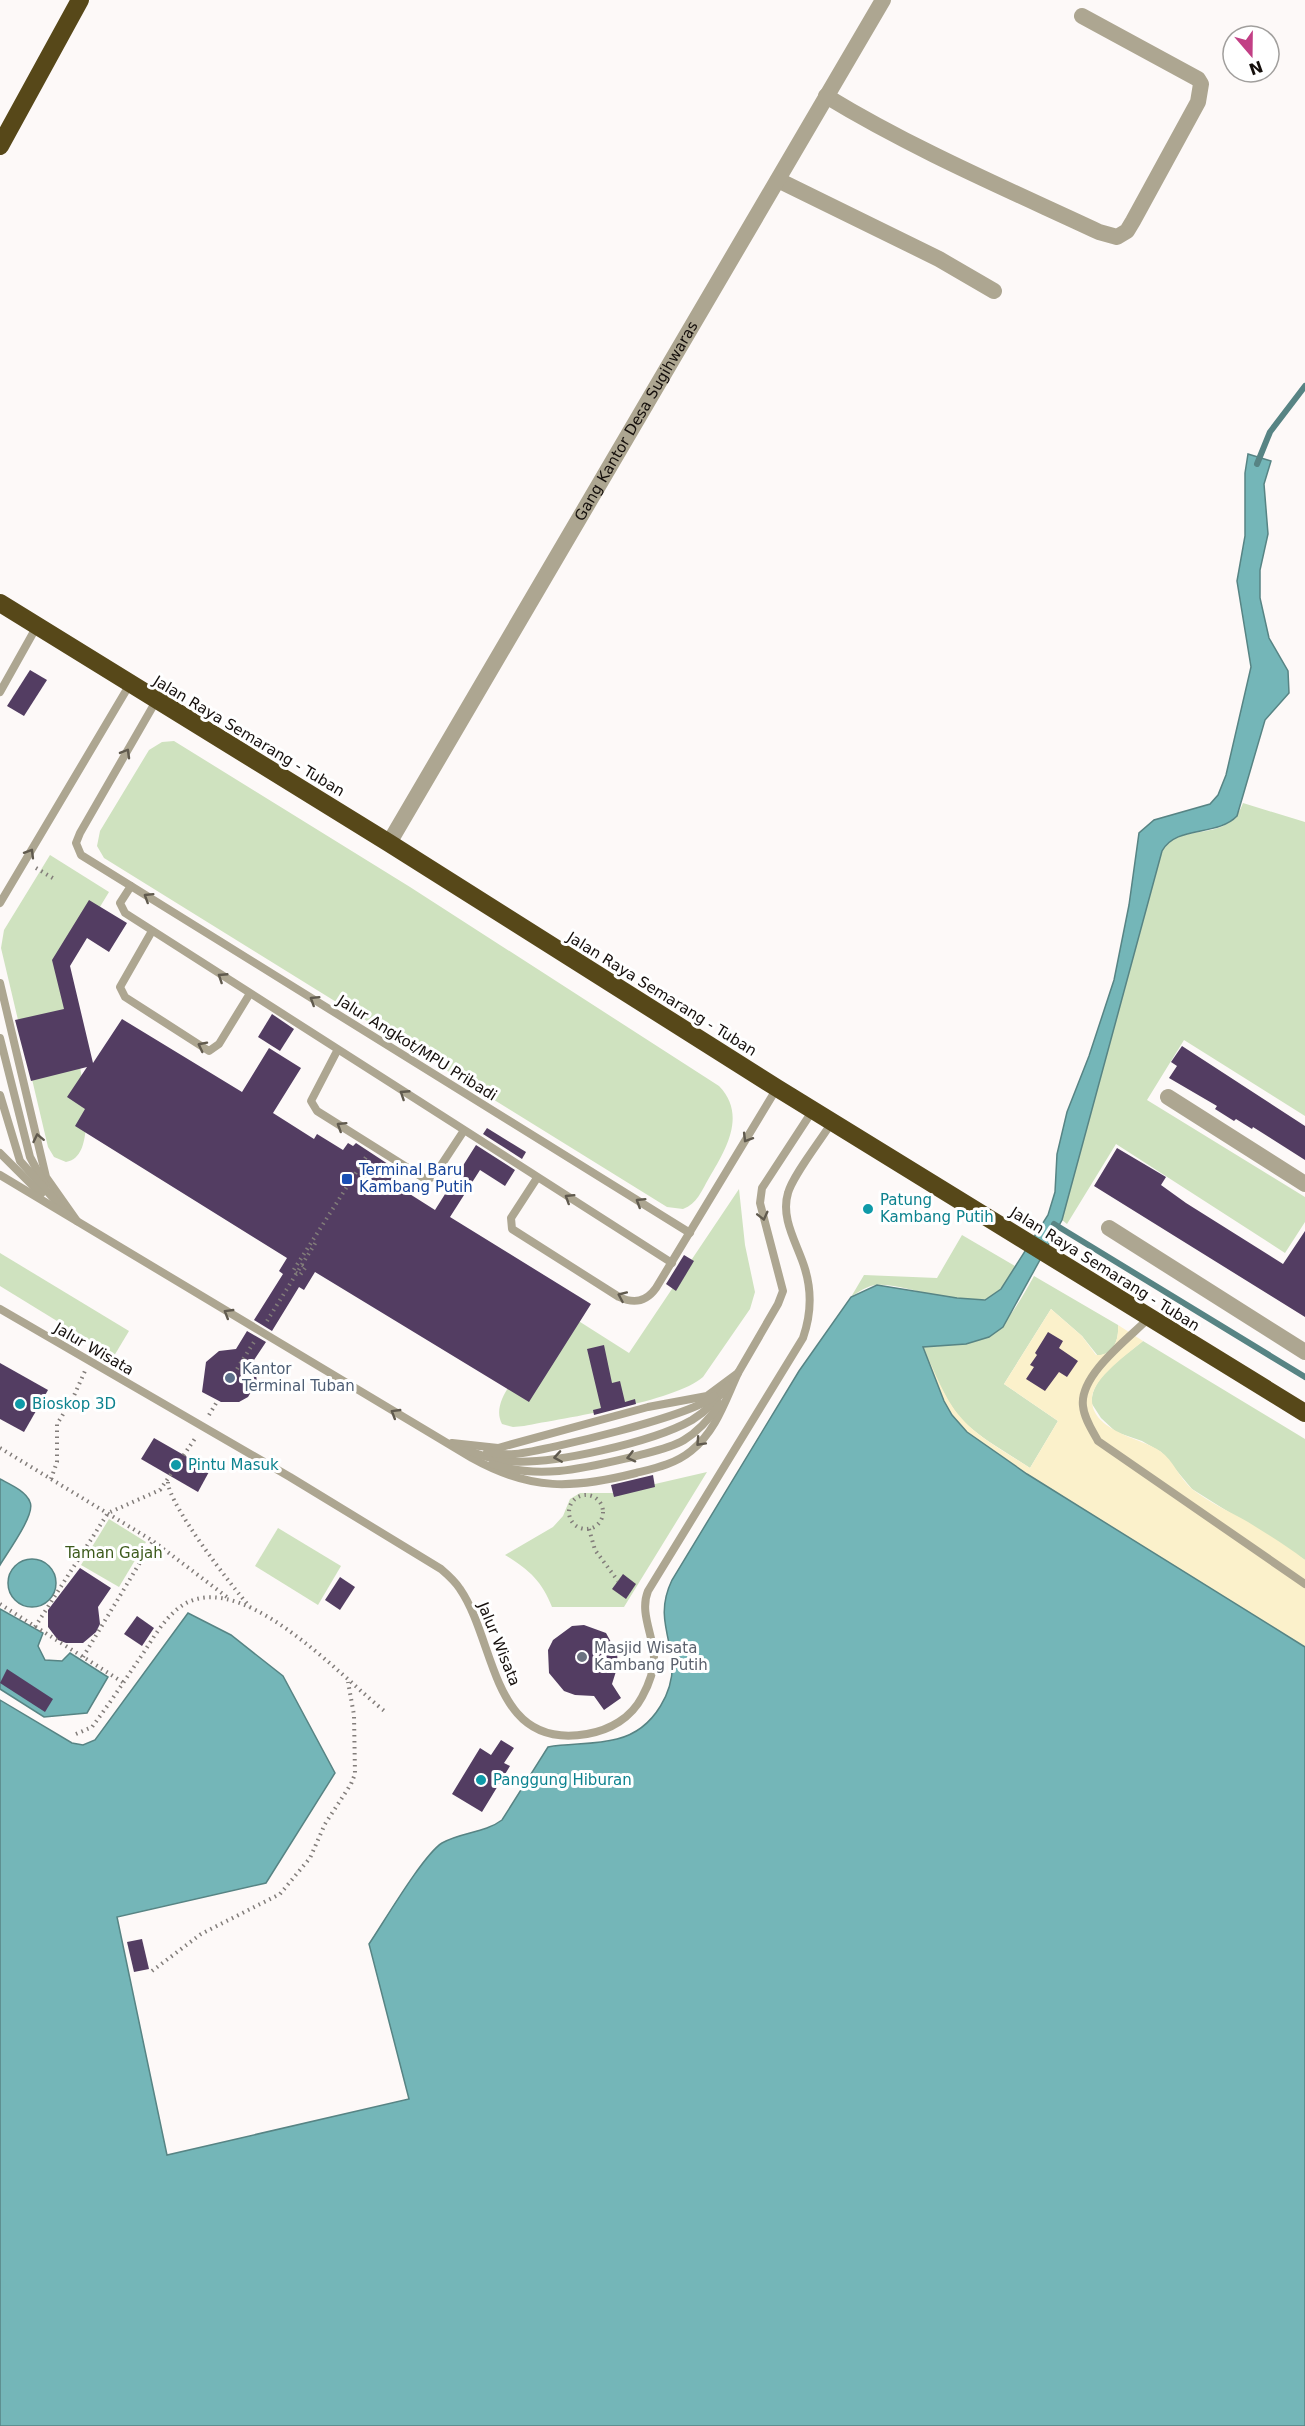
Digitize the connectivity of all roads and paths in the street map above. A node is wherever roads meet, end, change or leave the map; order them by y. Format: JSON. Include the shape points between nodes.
{"nodes":[{"id":1,"x":80,"y":0,"type":"edge"},
{"id":2,"x":883,"y":0,"type":"edge"},
{"id":3,"x":1082,"y":16,"type":"dead end"},
{"id":4,"x":826,"y":96,"type":"junction"},
{"id":5,"x":0,"y":146,"type":"edge"},
{"id":6,"x":778,"y":180,"type":"junction"},
{"id":7,"x":994,"y":291,"type":"dead end"},
{"id":8,"x":0,"y":603,"type":"edge"},
{"id":9,"x":37,"y":626,"type":"junction"},
{"id":10,"x":130,"y":684,"type":"junction"},
{"id":11,"x":0,"y":692,"type":"edge"},
{"id":12,"x":156,"y":701,"type":"junction"},
{"id":13,"x":389,"y":843,"type":"junction"},
{"id":14,"x":25,"y":861,"type":"junction"},
{"id":15,"x":56,"y":880,"type":"dead end"},
{"id":16,"x":130,"y":886,"type":"junction"},
{"id":17,"x":0,"y":903,"type":"edge"},
{"id":18,"x":152,"y":932,"type":"junction"},
{"id":19,"x":0,"y":983,"type":"edge"},
{"id":20,"x":249,"y":995,"type":"junction"},
{"id":21,"x":0,"y":1038,"type":"edge"},
{"id":22,"x":337,"y":1051,"type":"junction"},
{"id":23,"x":777,"y":1088,"type":"junction"},
{"id":24,"x":0,"y":1095,"type":"edge"},
{"id":25,"x":1168,"y":1097,"type":"dead end"},
{"id":26,"x":813,"y":1110,"type":"junction"},
{"id":27,"x":832,"y":1122,"type":"junction"},
{"id":28,"x":463,"y":1132,"type":"junction"},
{"id":29,"x":372,"y":1146,"type":"junction"},
{"id":30,"x":0,"y":1153,"type":"edge"},
{"id":31,"x":0,"y":1169,"type":"edge"},
{"id":32,"x":0,"y":1175,"type":"edge"},
{"id":33,"x":537,"y":1178,"type":"junction"},
{"id":34,"x":1305,"y":1184,"type":"edge"},
{"id":35,"x":81,"y":1226,"type":"junction"},
{"id":36,"x":1109,"y":1228,"type":"dead end"},
{"id":37,"x":690,"y":1233,"type":"junction"},
{"id":38,"x":316,"y":1242,"type":"dead end"},
{"id":39,"x":672,"y":1263,"type":"junction"},
{"id":40,"x":302,"y":1265,"type":"junction"},
{"id":41,"x":0,"y":1309,"type":"edge"},
{"id":42,"x":1149,"y":1318,"type":"junction"},
{"id":43,"x":261,"y":1331,"type":"dead end"},
{"id":44,"x":255,"y":1341,"type":"dead end"},
{"id":45,"x":1305,"y":1352,"type":"edge"},
{"id":46,"x":89,"y":1362,"type":"junction"},
{"id":47,"x":237,"y":1369,"type":"dead end"},
{"id":48,"x":738,"y":1373,"type":"junction"},
{"id":49,"x":218,"y":1400,"type":"dead end"},
{"id":50,"x":1305,"y":1412,"type":"edge"},
{"id":51,"x":202,"y":1427,"type":"junction"},
{"id":52,"x":446,"y":1442,"type":"junction"},
{"id":53,"x":0,"y":1448,"type":"edge"},
{"id":54,"x":51,"y":1479,"type":"junction"},
{"id":55,"x":168,"y":1481,"type":"junction"},
{"id":56,"x":108,"y":1513,"type":"junction"},
{"id":57,"x":589,"y":1529,"type":"junction"},
{"id":58,"x":153,"y":1541,"type":"junction"},
{"id":59,"x":618,"y":1581,"type":"dead end"},
{"id":60,"x":1305,"y":1584,"type":"edge"},
{"id":61,"x":233,"y":1601,"type":"junction"},
{"id":62,"x":0,"y":1604,"type":"edge"},
{"id":63,"x":252,"y":1609,"type":"junction"},
{"id":64,"x":35,"y":1627,"type":"junction"},
{"id":65,"x":83,"y":1657,"type":"junction"},
{"id":66,"x":348,"y":1681,"type":"junction"},
{"id":67,"x":124,"y":1683,"type":"junction"},
{"id":68,"x":387,"y":1713,"type":"dead end"},
{"id":69,"x":76,"y":1734,"type":"dead end"},
{"id":70,"x":152,"y":1971,"type":"dead end"}],
"edges":[{"from":1,"to":5,"type":"highway"},
{"from":2,"to":4,"type":"street","name":"Gang Kantor Desa Sugihwaras"},
{"from":3,"to":4,"type":"street","via":[[1201,84],[1198,102],[1133,221],[1117,237],[872,124]]},
{"from":4,"to":6,"type":"street","name":"Gang Kantor Desa Sugihwaras"},
{"from":6,"to":7,"type":"street","via":[[939,259]]},
{"from":6,"to":13,"type":"street","name":"Gang Kantor Desa Sugihwaras"},
{"from":8,"to":9,"type":"highway","name":"Jalan Raya Semarang - Tuban"},
{"from":9,"to":10,"type":"highway","name":"Jalan Raya Semarang - Tuban"},
{"from":9,"to":11,"type":"lane"},
{"from":10,"to":12,"type":"highway","name":"Jalan Raya Semarang - Tuban"},
{"from":14,"to":10,"type":"lane","one_way":true},
{"from":12,"to":13,"type":"highway","name":"Jalan Raya Semarang - Tuban"},
{"from":16,"to":12,"type":"lane","name":"Jalur Angkot/MPU Pribadi","one_way":true,"via":[[81,855],[77,839]]},
{"from":13,"to":23,"type":"highway","name":"Jalan Raya Semarang - Tuban"},
{"from":14,"to":15,"type":"path"},
{"from":14,"to":17,"type":"lane"},
{"from":16,"to":18,"type":"lane","via":[[120,903],[122,910]]},
{"from":37,"to":16,"type":"lane","name":"Jalur Angkot/MPU Pribadi","one_way":true},
{"from":20,"to":18,"type":"lane","one_way":true},
{"from":20,"to":18,"type":"lane","one_way":true,"via":[[212,1051],[125,998],[120,990]]},
{"from":35,"to":19,"type":"lane","one_way":true,"via":[[46,1177]]},
{"from":20,"to":22,"type":"lane"},
{"from":21,"to":35,"type":"lane","via":[[30,1157],[52,1194]]},
{"from":28,"to":22,"type":"lane","one_way":true},
{"from":29,"to":22,"type":"lane","one_way":true,"via":[[312,1105]]},
{"from":23,"to":26,"type":"highway","name":"Jalan Raya Semarang - Tuban"},
{"from":23,"to":37,"type":"lane","one_way":true},
{"from":24,"to":35,"type":"lane","via":[[20,1161]]},
{"from":25,"to":34,"type":"street"},
{"from":26,"to":27,"type":"highway","name":"Jalan Raya Semarang - Tuban"},
{"from":26,"to":48,"type":"lane","one_way":true,"via":[[762,1188],[760,1203],[783,1291]]},
{"from":27,"to":42,"type":"highway","name":"Jalan Raya Semarang - Tuban"},
{"from":27,"to":51,"type":"lane","name":"Jalur Wisata","via":[[789,1188],[786,1202],[788,1222],[810,1288],[810,1314],[803,1338],[648,1592],[645,1606],[653,1652],[651,1674],[634,1710],[609,1728],[562,1735],[527,1722],[508,1701],[466,1599],[453,1580],[429,1560]]},
{"from":28,"to":29,"type":"lane","via":[[429,1180]]},
{"from":28,"to":33,"type":"lane"},
{"from":29,"to":40,"type":"path","via":[[293,1271],[300,1275],[306,1267]]},
{"from":30,"to":35,"type":"lane"},
{"from":31,"to":35,"type":"lane"},
{"from":32,"to":35,"type":"lane"},
{"from":39,"to":33,"type":"lane","one_way":true},
{"from":39,"to":33,"type":"lane","one_way":true,"via":[[653,1293],[642,1300],[619,1297],[515,1231],[510,1222]]},
{"from":52,"to":35,"type":"lane","one_way":true},
{"from":36,"to":45,"type":"street"},
{"from":37,"to":39,"type":"lane"},
{"from":38,"to":40,"type":"path"},
{"from":40,"to":43,"type":"path"},
{"from":41,"to":46,"type":"lane","name":"Jalur Wisata"},
{"from":42,"to":50,"type":"highway","name":"Jalan Raya Semarang - Tuban"},
{"from":42,"to":60,"type":"lane","via":[[1097,1369],[1085,1388],[1083,1409],[1098,1441]]},
{"from":44,"to":47,"type":"path"},
{"from":46,"to":51,"type":"lane","name":"Jalur Wisata"},
{"from":46,"to":54,"type":"path","via":[[57,1424],[57,1462]]},
{"from":48,"to":52,"type":"lane","via":[[707,1396],[648,1407],[498,1448]]},
{"from":48,"to":52,"type":"lane","via":[[711,1399],[689,1409],[535,1450],[504,1454]]},
{"from":48,"to":52,"type":"lane","one_way":true,"via":[[711,1406],[693,1419],[655,1436],[593,1451],[552,1459],[505,1461]]},
{"from":48,"to":52,"type":"lane","one_way":true,"via":[[713,1414],[689,1437],[665,1448],[597,1466],[548,1473],[514,1470]]},
{"from":48,"to":52,"type":"lane","one_way":true,"via":[[715,1424],[692,1451],[663,1466],[601,1482],[535,1484],[486,1466]]},
{"from":49,"to":51,"type":"path"},
{"from":51,"to":55,"type":"path"},
{"from":53,"to":54,"type":"path"},
{"from":54,"to":56,"type":"path"},
{"from":55,"to":56,"type":"path","via":[[153,1494]]},
{"from":55,"to":63,"type":"path","via":[[175,1502]]},
{"from":56,"to":58,"type":"path"},
{"from":56,"to":64,"type":"path"},
{"from":57,"to":57,"type":"path","via":[[599,1524],[603,1508],[596,1499],[585,1495],[571,1503],[569,1514],[573,1524]]},
{"from":57,"to":59,"type":"path","via":[[599,1557]]},
{"from":58,"to":61,"type":"path"},
{"from":58,"to":65,"type":"path"},
{"from":61,"to":63,"type":"path"},
{"from":61,"to":67,"type":"path","via":[[199,1596],[183,1604],[162,1626]]},
{"from":62,"to":64,"type":"path"},
{"from":63,"to":66,"type":"path","via":[[301,1640]]},
{"from":64,"to":65,"type":"path"},
{"from":65,"to":67,"type":"path"},
{"from":66,"to":68,"type":"path"},
{"from":66,"to":70,"type":"path","via":[[354,1715],[355,1773],[310,1858],[274,1899],[217,1924]]},
{"from":67,"to":69,"type":"path","via":[[92,1727]]}]}
